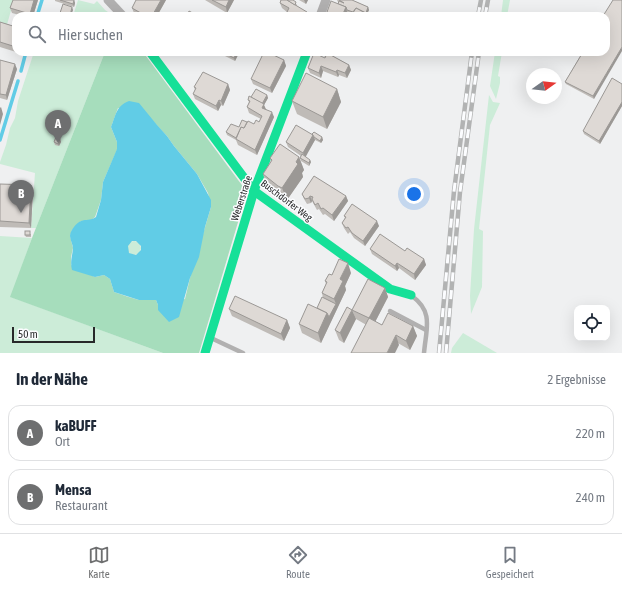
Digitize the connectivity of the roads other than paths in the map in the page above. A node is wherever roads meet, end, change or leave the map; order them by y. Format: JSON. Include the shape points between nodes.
{"nodes":[{"id":1,"x":108,"y":0,"type":"edge"},
{"id":2,"x":326,"y":0,"type":"edge"},
{"id":3,"x":119,"y":12,"type":"edge"},
{"id":4,"x":322,"y":12,"type":"edge"},
{"id":5,"x":153,"y":56,"type":"edge"},
{"id":6,"x":305,"y":56,"type":"edge"},
{"id":7,"x":254,"y":191,"type":"junction"},
{"id":8,"x":411,"y":295,"type":"joint"},
{"id":9,"x":390,"y":311,"type":"dead end"},
{"id":10,"x":426,"y":330,"type":"junction"},
{"id":11,"x":209,"y":338,"type":"junction"},
{"id":12,"x":204,"y":353,"type":"edge"},
{"id":13,"x":243,"y":353,"type":"edge"},
{"id":14,"x":424,"y":353,"type":"edge"}],
"edges":[{"from":1,"to":3,"type":"street"},
{"from":2,"to":4,"type":"street"},
{"from":5,"to":7,"type":"street","name":"Buschdorfer Weg"},
{"from":6,"to":7,"type":"street","name":"Weberstraße"},
{"from":7,"to":8,"type":"street","name":"Buschdorfer Weg","via":[[390,289]]},
{"from":7,"to":11,"type":"street","name":"Weberstraße"},
{"from":8,"to":10,"type":"lane","via":[[425,309]]},
{"from":9,"to":10,"type":"lane"},
{"from":10,"to":14,"type":"lane"},
{"from":11,"to":12,"type":"street","name":"Weberstraße"},
{"from":11,"to":13,"type":"lane"}]}
